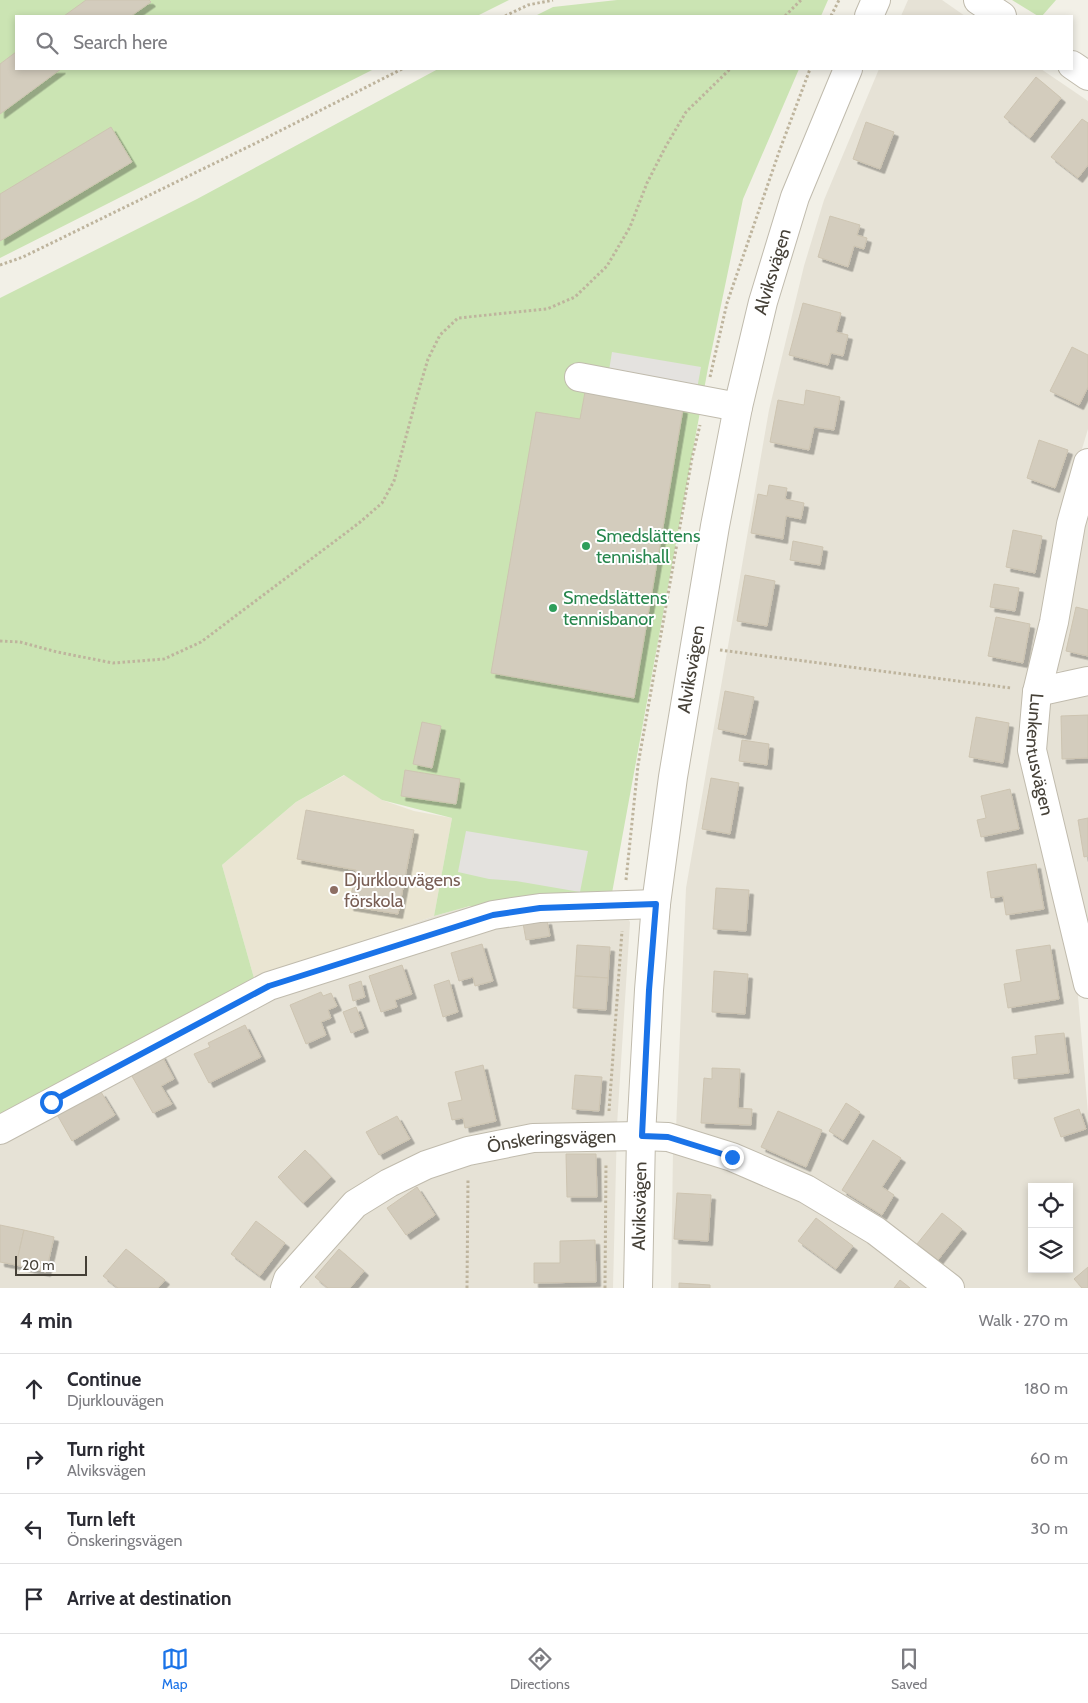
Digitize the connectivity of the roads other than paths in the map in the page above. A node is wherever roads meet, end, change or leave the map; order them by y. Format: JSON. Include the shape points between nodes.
{"nodes":[{"id":1,"x":876,"y":0,"type":"edge"},
{"id":2,"x":978,"y":0,"type":"edge"},
{"id":3,"x":869,"y":15,"type":"edge"},
{"id":4,"x":1000,"y":15,"type":"edge"},
{"id":5,"x":1073,"y":65,"type":"edge"},
{"id":6,"x":848,"y":70,"type":"edge"},
{"id":7,"x":1088,"y":76,"type":"edge"},
{"id":8,"x":580,"y":377,"type":"dead end"},
{"id":9,"x":738,"y":407,"type":"junction"},
{"id":10,"x":1088,"y":464,"type":"edge"},
{"id":11,"x":1088,"y":681,"type":"edge"},
{"id":12,"x":1037,"y":692,"type":"junction"},
{"id":13,"x":656,"y":904,"type":"junction"},
{"id":14,"x":1088,"y":984,"type":"edge"},
{"id":15,"x":0,"y":1130,"type":"edge"},
{"id":16,"x":642,"y":1136,"type":"junction"},
{"id":17,"x":285,"y":1288,"type":"edge"},
{"id":18,"x":638,"y":1288,"type":"edge"},
{"id":19,"x":950,"y":1288,"type":"edge"}],
"edges":[{"from":1,"to":3,"type":"street"},
{"from":2,"to":4,"type":"street"},
{"from":5,"to":7,"type":"street"},
{"from":6,"to":9,"type":"street","name":"Alviksvägen","via":[[795,197],[763,302]]},
{"from":8,"to":9,"type":"street"},
{"from":9,"to":13,"type":"street","name":"Alviksvägen","via":[[673,777]]},
{"from":10,"to":12,"type":"street","name":"Lunkentusvägen","via":[[1071,524],[1054,622]]},
{"from":11,"to":12,"type":"street"},
{"from":12,"to":14,"type":"street","name":"Lunkentusvägen","via":[[1032,750]]},
{"from":13,"to":15,"type":"street","via":[[540,908],[493,915],[269,986]]},
{"from":13,"to":16,"type":"street","name":"Alviksvägen"},
{"from":16,"to":17,"type":"street","name":"Önskeringsvägen","via":[[533,1138],[468,1151],[426,1165],[355,1204],[288,1279]]},
{"from":16,"to":18,"type":"street","name":"Alviksvägen"},
{"from":16,"to":19,"type":"street","name":"Önskeringsvägen","via":[[668,1137],[732,1157],[806,1190],[876,1231]]}]}
